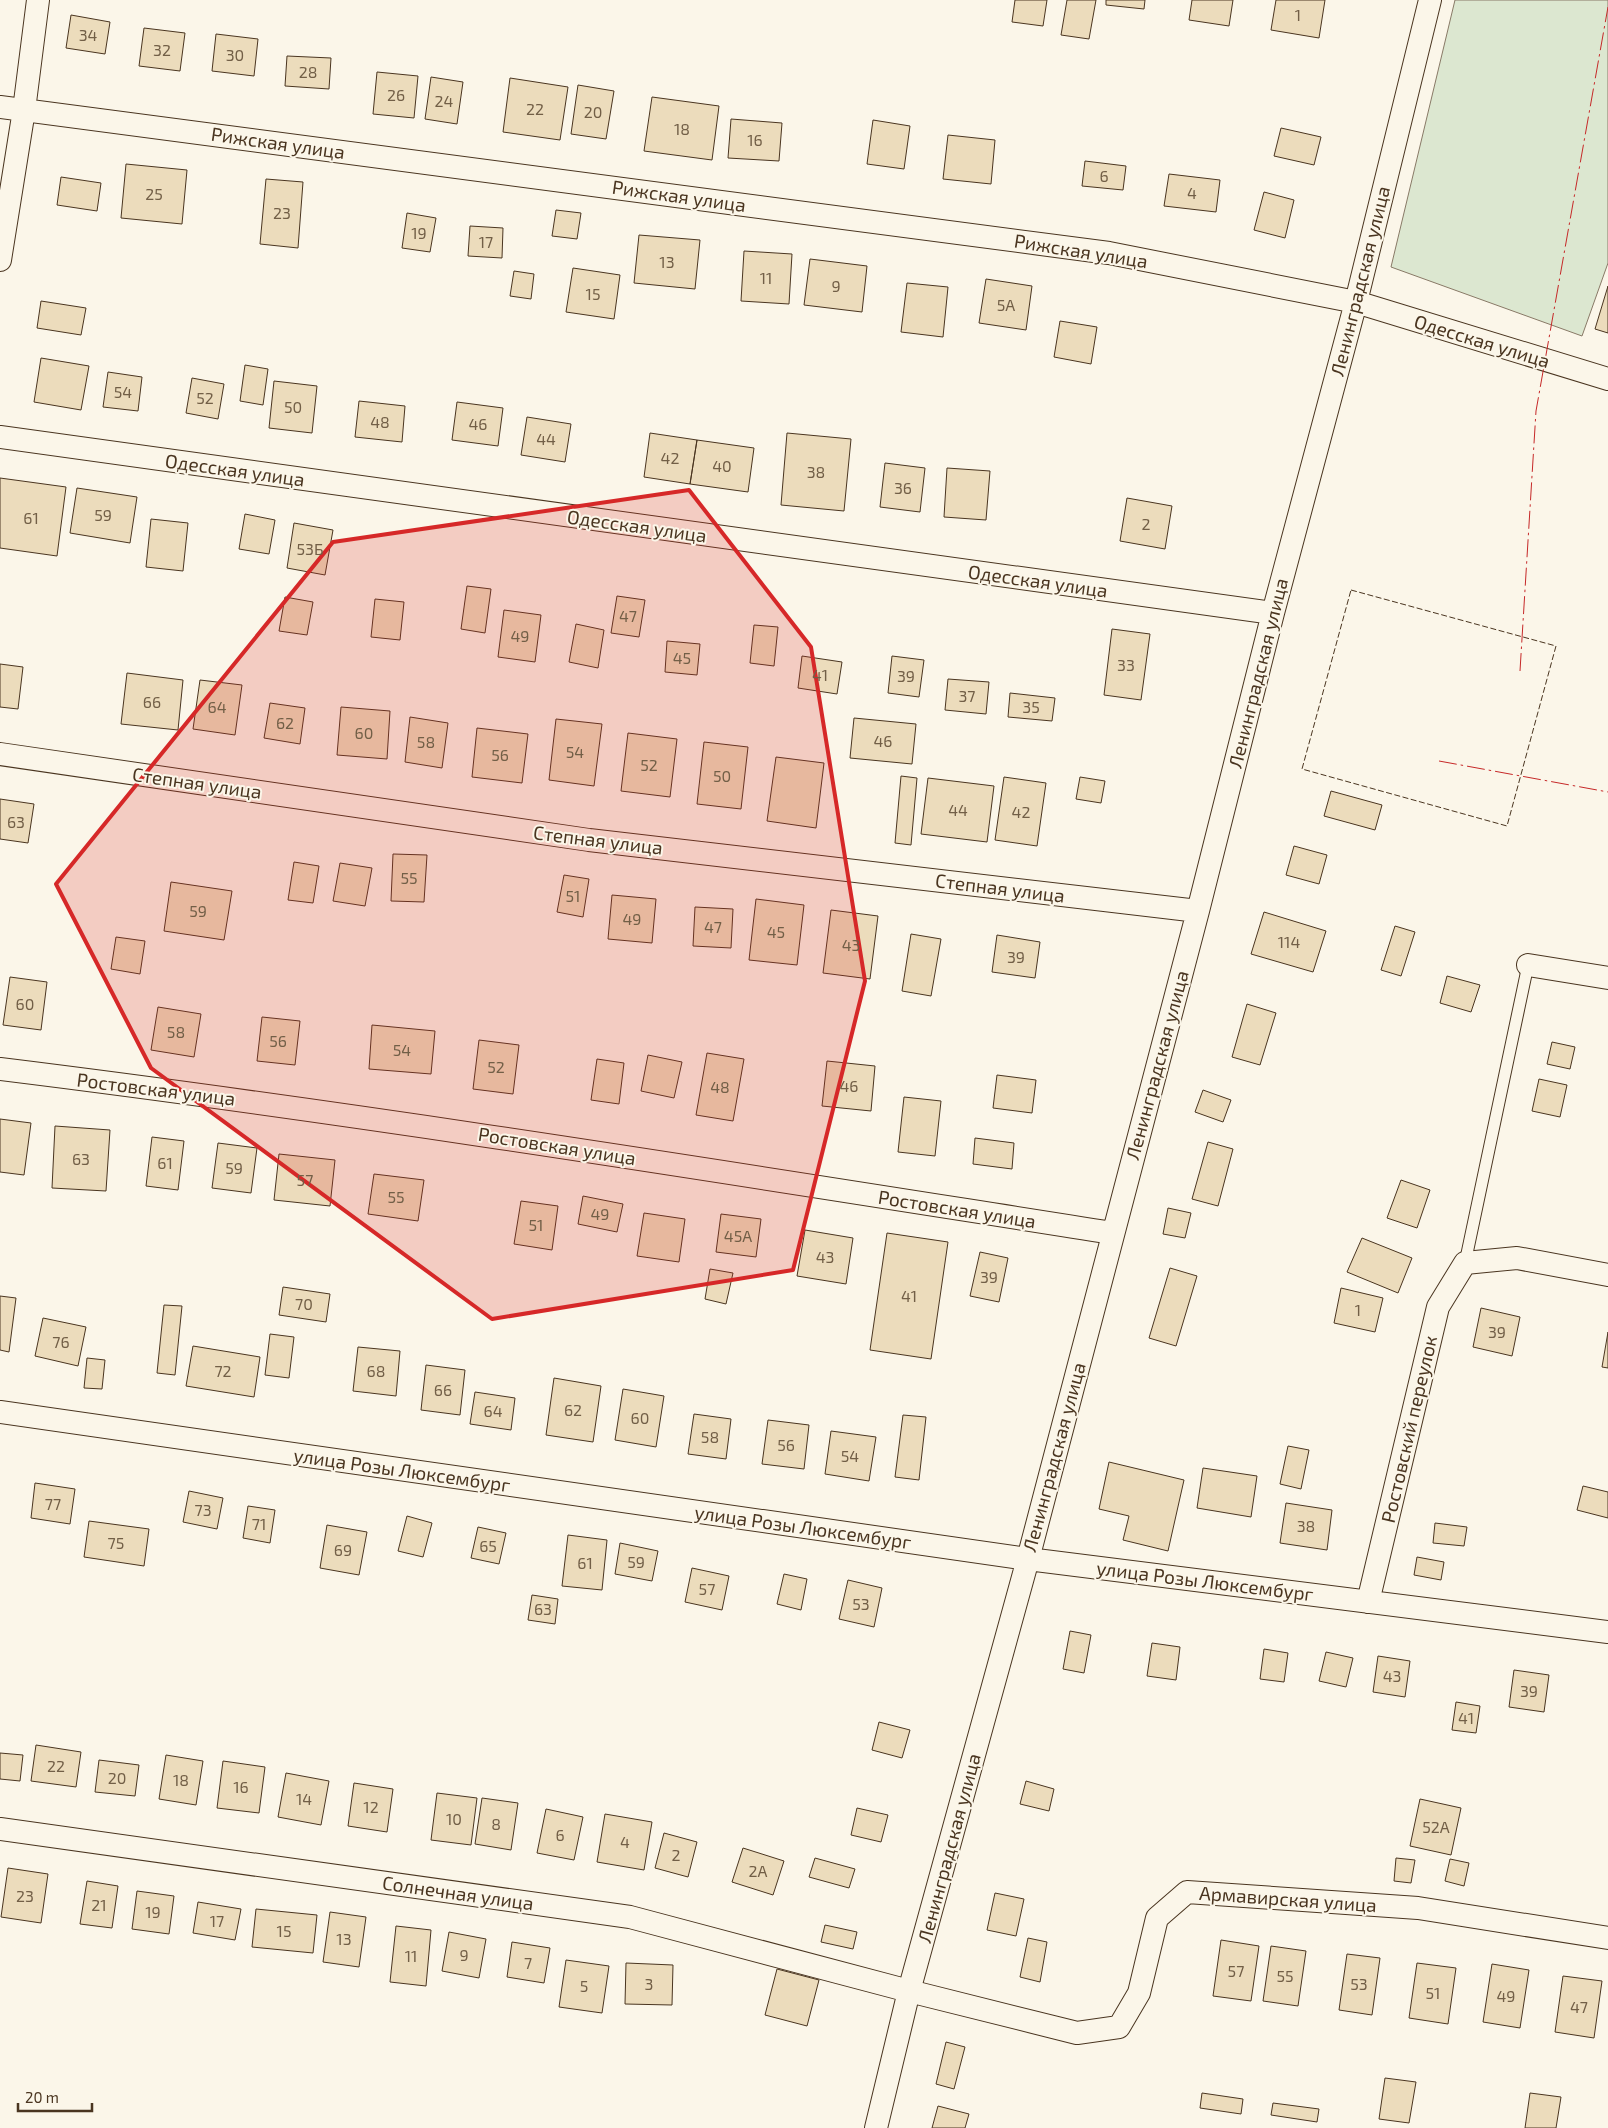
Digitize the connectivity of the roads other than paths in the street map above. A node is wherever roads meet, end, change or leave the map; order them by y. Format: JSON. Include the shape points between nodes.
{"nodes":[{"id":1,"x":38,"y":0,"type":"edge"},
{"id":2,"x":1430,"y":0,"type":"edge"},
{"id":3,"x":0,"y":107,"type":"edge"},
{"id":4,"x":24,"y":110,"type":"junction"},
{"id":5,"x":0,"y":260,"type":"edge"},
{"id":6,"x":1356,"y":302,"type":"junction"},
{"id":7,"x":1608,"y":379,"type":"edge"},
{"id":8,"x":0,"y":437,"type":"edge"},
{"id":9,"x":1273,"y":613,"type":"junction"},
{"id":10,"x":0,"y":754,"type":"edge"},
{"id":11,"x":1198,"y":911,"type":"junction"},
{"id":12,"x":1528,"y":965,"type":"joint"},
{"id":13,"x":1608,"y":978,"type":"edge"},
{"id":14,"x":0,"y":1069,"type":"edge"},
{"id":15,"x":1113,"y":1234,"type":"junction"},
{"id":16,"x":1465,"y":1263,"type":"junction"},
{"id":17,"x":1608,"y":1275,"type":"edge"},
{"id":18,"x":0,"y":1412,"type":"edge"},
{"id":19,"x":1028,"y":1559,"type":"junction"},
{"id":20,"x":1368,"y":1602,"type":"junction"},
{"id":21,"x":1608,"y":1632,"type":"edge"},
{"id":22,"x":0,"y":1829,"type":"edge"},
{"id":23,"x":1608,"y":1938,"type":"edge"},
{"id":24,"x":909,"y":1991,"type":"junction"},
{"id":25,"x":876,"y":2128,"type":"edge"}],
"edges":[{"from":1,"to":4,"type":"street"},
{"from":2,"to":6,"type":"street","name":"Ленинградская улица"},
{"from":3,"to":4,"type":"street","name":"Рижская улица"},
{"from":4,"to":5,"type":"street"},
{"from":4,"to":6,"type":"street","name":"Рижская улица","via":[[1108,253]]},
{"from":6,"to":7,"type":"street","name":"Одесская улица"},
{"from":6,"to":9,"type":"street","name":"Ленинградская улица"},
{"from":8,"to":9,"type":"street","name":"Одесская улица"},
{"from":9,"to":11,"type":"street","name":"Ленинградская улица"},
{"from":10,"to":11,"type":"street","name":"Степная улица","via":[[589,840]]},
{"from":11,"to":15,"type":"street","name":"Ленинградская улица"},
{"from":12,"to":13,"type":"street"},
{"from":12,"to":16,"type":"lane"},
{"from":14,"to":15,"type":"street","name":"Ростовская улица","via":[[190,1092],[492,1136]]},
{"from":15,"to":19,"type":"street","name":"Ленинградская улица"},
{"from":16,"to":17,"type":"street","via":[[1517,1258]]},
{"from":16,"to":20,"type":"street","name":"Ростовский переулок","via":[[1438,1308]]},
{"from":18,"to":19,"type":"street","name":"улица Розы Люксембург"},
{"from":19,"to":20,"type":"street","name":"улица Розы Люксембург"},
{"from":19,"to":24,"type":"street","name":"Ленинградская улица"},
{"from":20,"to":21,"type":"street","name":"улица Розы Люксембург"},
{"from":22,"to":24,"type":"street","name":"Солнечная улица","via":[[630,1917]]},
{"from":23,"to":24,"type":"street","name":"Армавирская улица","via":[[1418,1908],[1187,1892],[1157,1918],[1140,1993],[1119,2027],[1077,2033]]},
{"from":24,"to":25,"type":"street","name":"Ленинградская улица"}]}
